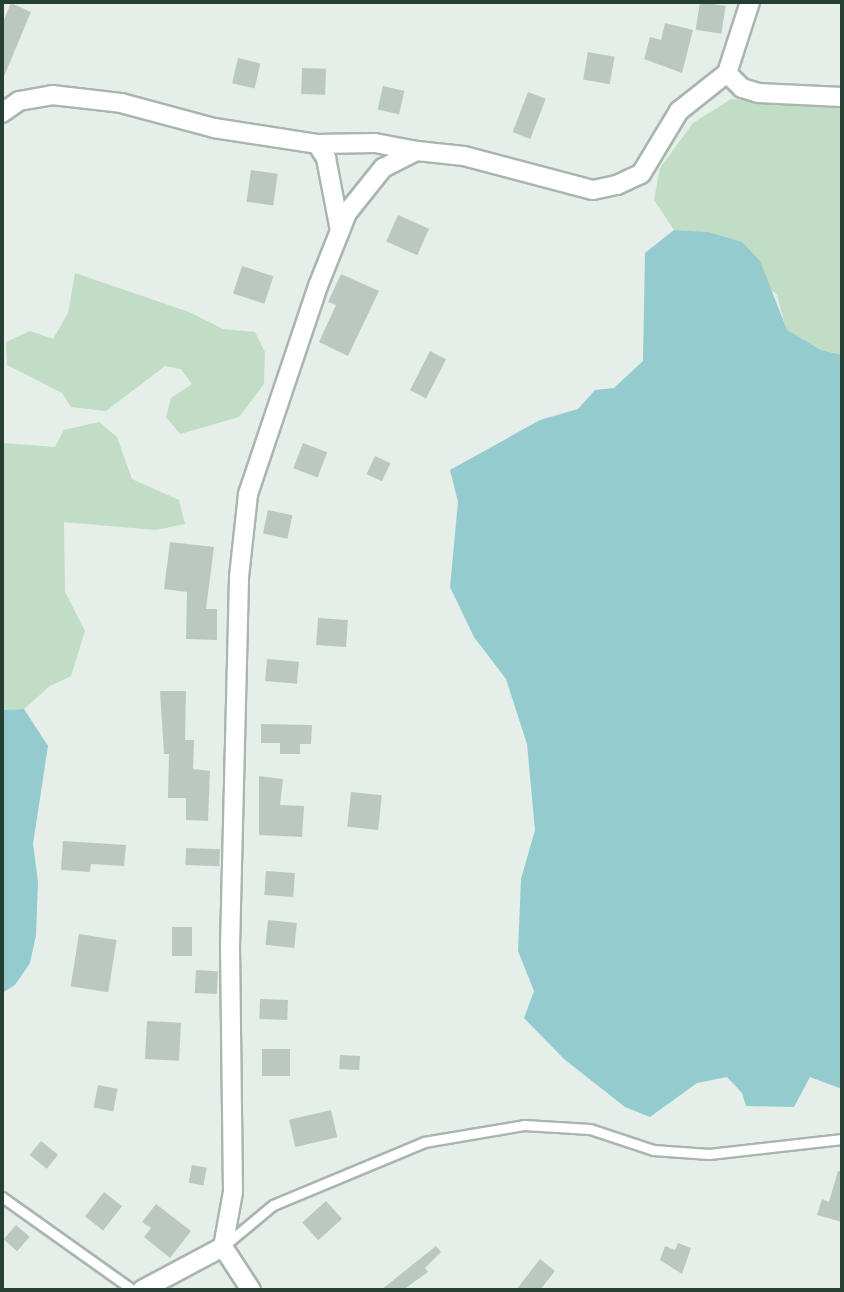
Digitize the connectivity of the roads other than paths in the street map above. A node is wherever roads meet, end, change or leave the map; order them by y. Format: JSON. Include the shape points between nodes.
{"nodes":[{"id":1,"x":750,"y":2,"type":"edge"},
{"id":2,"x":727,"y":73,"type":"junction"},
{"id":3,"x":842,"y":97,"type":"edge"},
{"id":4,"x":2,"y":113,"type":"edge"},
{"id":5,"x":317,"y":144,"type":"junction"},
{"id":6,"x":417,"y":151,"type":"junction"},
{"id":7,"x":340,"y":231,"type":"junction"},
{"id":8,"x":842,"y":1139,"type":"edge"},
{"id":9,"x":2,"y":1197,"type":"edge"},
{"id":10,"x":223,"y":1247,"type":"junction"},
{"id":11,"x":133,"y":1290,"type":"edge"},
{"id":12,"x":142,"y":1290,"type":"edge"},
{"id":13,"x":251,"y":1290,"type":"edge"}],
"edges":[{"from":1,"to":2,"type":"street"},
{"from":2,"to":3,"type":"street","via":[[742,88],[758,93]]},
{"from":2,"to":6,"type":"street","via":[[679,111],[641,174],[617,185],[593,190],[464,156]]},
{"from":4,"to":5,"type":"street","via":[[19,101],[52,95],[121,103],[214,128]]},
{"from":5,"to":6,"type":"street","via":[[375,143]]},
{"from":5,"to":7,"type":"street","via":[[326,158]]},
{"from":6,"to":7,"type":"street","via":[[383,168],[347,213]]},
{"from":7,"to":10,"type":"street","via":[[248,494],[233,696],[233,1192]]},
{"from":8,"to":10,"type":"lane","via":[[709,1154],[653,1150],[590,1129],[524,1125],[424,1142],[273,1205]]},
{"from":9,"to":11,"type":"lane"},
{"from":10,"to":12,"type":"street"},
{"from":10,"to":13,"type":"street"}]}
